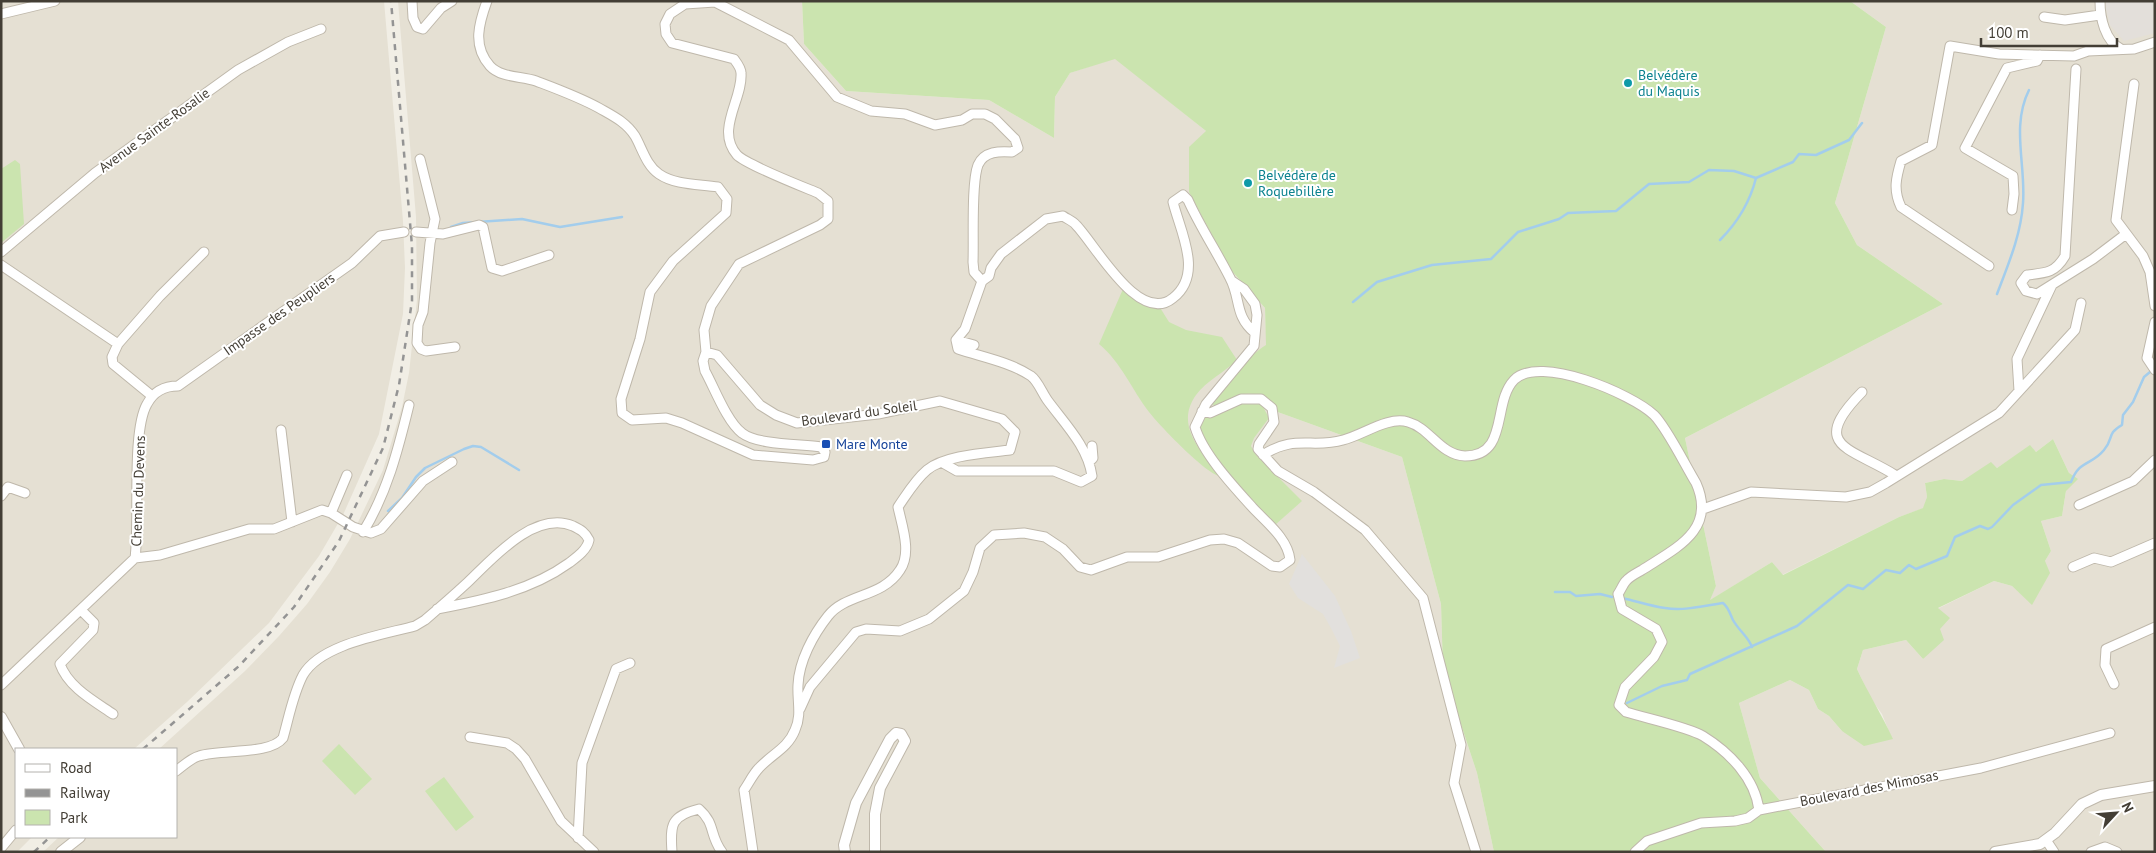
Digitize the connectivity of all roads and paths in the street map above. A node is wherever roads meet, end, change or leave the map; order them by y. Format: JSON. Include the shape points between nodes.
{"nodes":[{"id":1,"x":56,"y":1,"type":"edge"},
{"id":2,"x":412,"y":1,"type":"edge"},
{"id":3,"x":452,"y":1,"type":"edge"},
{"id":4,"x":487,"y":1,"type":"edge"},
{"id":5,"x":2100,"y":1,"type":"edge"},
{"id":6,"x":1,"y":14,"type":"edge"},
{"id":7,"x":2100,"y":15,"type":"junction"},
{"id":8,"x":2044,"y":17,"type":"dead end"},
{"id":9,"x":321,"y":30,"type":"dead end"},
{"id":10,"x":2155,"y":42,"type":"edge"},
{"id":11,"x":2121,"y":49,"type":"junction"},
{"id":12,"x":2040,"y":55,"type":"junction"},
{"id":13,"x":2076,"y":69,"type":"dead end"},
{"id":14,"x":2134,"y":84,"type":"dead end"},
{"id":15,"x":420,"y":159,"type":"dead end"},
{"id":16,"x":2012,"y":210,"type":"dead end"},
{"id":17,"x":404,"y":232,"type":"dead end"},
{"id":18,"x":416,"y":232,"type":"dead end"},
{"id":19,"x":432,"y":232,"type":"junction"},
{"id":20,"x":2126,"y":234,"type":"junction"},
{"id":21,"x":1,"y":252,"type":"edge"},
{"id":22,"x":204,"y":252,"type":"dead end"},
{"id":23,"x":549,"y":255,"type":"dead end"},
{"id":24,"x":1,"y":265,"type":"edge"},
{"id":25,"x":1989,"y":266,"type":"dead end"},
{"id":26,"x":982,"y":281,"type":"junction"},
{"id":27,"x":1232,"y":281,"type":"junction"},
{"id":28,"x":2052,"y":285,"type":"junction"},
{"id":29,"x":2080,"y":304,"type":"dead end"},
{"id":30,"x":2155,"y":306,"type":"edge"},
{"id":31,"x":2155,"y":322,"type":"edge"},
{"id":32,"x":965,"y":329,"type":"junction"},
{"id":33,"x":1255,"y":333,"type":"junction"},
{"id":34,"x":973,"y":334,"type":"dead end"},
{"id":35,"x":956,"y":340,"type":"junction"},
{"id":36,"x":118,"y":344,"type":"junction"},
{"id":37,"x":974,"y":345,"type":"dead end"},
{"id":38,"x":455,"y":347,"type":"dead end"},
{"id":39,"x":706,"y":352,"type":"junction"},
{"id":40,"x":2155,"y":370,"type":"edge"},
{"id":41,"x":2019,"y":391,"type":"junction"},
{"id":42,"x":1862,"y":392,"type":"dead end"},
{"id":43,"x":152,"y":396,"type":"junction"},
{"id":44,"x":409,"y":405,"type":"dead end"},
{"id":45,"x":1202,"y":411,"type":"junction"},
{"id":46,"x":281,"y":430,"type":"dead end"},
{"id":47,"x":1092,"y":446,"type":"dead end"},
{"id":48,"x":1263,"y":455,"type":"junction"},
{"id":49,"x":2155,"y":460,"type":"edge"},
{"id":50,"x":1090,"y":461,"type":"junction"},
{"id":51,"x":452,"y":462,"type":"dead end"},
{"id":52,"x":943,"y":463,"type":"junction"},
{"id":53,"x":347,"y":475,"type":"dead end"},
{"id":54,"x":1895,"y":475,"type":"junction"},
{"id":55,"x":25,"y":493,"type":"dead end"},
{"id":56,"x":1,"y":496,"type":"edge"},
{"id":57,"x":2079,"y":505,"type":"dead end"},
{"id":58,"x":1703,"y":509,"type":"junction"},
{"id":59,"x":331,"y":513,"type":"junction"},
{"id":60,"x":292,"y":522,"type":"junction"},
{"id":61,"x":363,"y":532,"type":"junction"},
{"id":62,"x":2155,"y":543,"type":"edge"},
{"id":63,"x":135,"y":558,"type":"junction"},
{"id":64,"x":2073,"y":567,"type":"dead end"},
{"id":65,"x":437,"y":610,"type":"junction"},
{"id":66,"x":82,"y":611,"type":"junction"},
{"id":67,"x":2155,"y":627,"type":"edge"},
{"id":68,"x":630,"y":663,"type":"dead end"},
{"id":69,"x":2114,"y":684,"type":"dead end"},
{"id":70,"x":1,"y":685,"type":"edge"},
{"id":71,"x":800,"y":709,"type":"junction"},
{"id":72,"x":113,"y":714,"type":"dead end"},
{"id":73,"x":1,"y":717,"type":"edge"},
{"id":74,"x":2110,"y":733,"type":"dead end"},
{"id":75,"x":470,"y":737,"type":"dead end"},
{"id":76,"x":18,"y":748,"type":"edge"},
{"id":77,"x":178,"y":770,"type":"edge"},
{"id":78,"x":2155,"y":786,"type":"edge"},
{"id":79,"x":1758,"y":810,"type":"junction"},
{"id":80,"x":15,"y":831,"type":"edge"},
{"id":81,"x":79,"y":838,"type":"edge"},
{"id":82,"x":578,"y":838,"type":"junction"},
{"id":83,"x":2046,"y":840,"type":"junction"},
{"id":84,"x":1,"y":848,"type":"edge"},
{"id":85,"x":2019,"y":850,"type":"edge"},
{"id":86,"x":61,"y":852,"type":"edge"},
{"id":87,"x":594,"y":852,"type":"edge"},
{"id":88,"x":672,"y":852,"type":"edge"},
{"id":89,"x":722,"y":852,"type":"edge"},
{"id":90,"x":753,"y":852,"type":"edge"},
{"id":91,"x":845,"y":852,"type":"edge"},
{"id":92,"x":875,"y":852,"type":"edge"},
{"id":93,"x":1476,"y":852,"type":"edge"},
{"id":94,"x":1635,"y":852,"type":"edge"},
{"id":95,"x":1995,"y":852,"type":"edge"},
{"id":96,"x":2054,"y":852,"type":"edge"},
{"id":97,"x":2091,"y":852,"type":"edge"},
{"id":98,"x":2117,"y":852,"type":"edge"}],
"edges":[{"from":1,"to":6,"type":"street"},
{"from":2,"to":3,"type":"street","via":[[413,18],[423,29],[441,8]]},
{"from":4,"to":39,"type":"street","name":"Boulevard du Soleil","via":[[479,24],[479,40],[481,53],[497,72],[534,80],[622,120],[658,173],[674,182],[718,188],[727,199],[726,213],[673,261],[650,292],[640,339],[621,399],[622,413],[632,420],[666,418],[682,423],[752,454],[813,460],[824,457],[821,447],[779,444],[743,434],[734,425],[704,371]]},
{"from":5,"to":7,"type":"street"},
{"from":7,"to":8,"type":"street","via":[[2065,20]]},
{"from":7,"to":11,"type":"street","via":[[2111,41]]},
{"from":9,"to":21,"type":"street","name":"Avenue Sainte-Rosalie","via":[[288,42],[238,70],[95,173]]},
{"from":10,"to":11,"type":"street","via":[[2134,49]]},
{"from":11,"to":12,"type":"street","via":[[2088,51],[2074,56]]},
{"from":12,"to":16,"type":"street","via":[[2037,61],[2007,68],[1965,148],[2013,176]]},
{"from":12,"to":25,"type":"street","via":[[1999,54],[1950,46],[1932,145],[1901,161],[1895,180],[1901,207]]},
{"from":13,"to":28,"type":"street","via":[[2065,256],[2058,268],[2027,275],[2021,283],[2026,291],[2036,294]]},
{"from":14,"to":20,"type":"street","via":[[2116,220]]},
{"from":15,"to":19,"type":"street","via":[[435,219]]},
{"from":17,"to":43,"type":"street","name":"Impasse des Peupliers","via":[[380,236],[352,263],[178,386],[163,387]]},
{"from":18,"to":19,"type":"street"},
{"from":19,"to":23,"type":"street","via":[[443,234],[479,225],[483,227],[492,268],[502,271]]},
{"from":19,"to":38,"type":"street","via":[[417,344],[426,351]]},
{"from":20,"to":28,"type":"street"},
{"from":20,"to":30,"type":"street","via":[[2143,256],[2150,272]]},
{"from":22,"to":36,"type":"street"},
{"from":24,"to":36,"type":"street"},
{"from":26,"to":27,"type":"street","via":[[989,276],[1001,254],[1046,220],[1063,216],[1076,224],[1122,284],[1151,304],[1167,303],[1177,296],[1187,279],[1185,235],[1173,202],[1183,195]]},
{"from":26,"to":32,"type":"street"},
{"from":26,"to":39,"type":"street","via":[[974,272],[973,262],[979,164],[988,154],[1012,152],[1018,148],[1015,139],[995,119],[985,114],[972,114],[962,120],[935,125],[905,114],[870,111],[837,97],[788,40],[715,2],[685,4],[670,14],[665,24],[666,34],[672,43],[734,59],[741,71],[740,88],[729,127],[730,140],[737,154],[818,193],[828,201],[830,211],[828,219],[820,225],[739,264],[710,306],[704,330]]},
{"from":27,"to":33,"type":"street","via":[[1238,308]]},
{"from":27,"to":33,"type":"street","via":[[1244,288],[1255,304]]},
{"from":28,"to":41,"type":"street","via":[[2017,360]]},
{"from":29,"to":41,"type":"street","via":[[2075,330]]},
{"from":31,"to":40,"type":"street","via":[[2147,358]]},
{"from":32,"to":34,"type":"street"},
{"from":32,"to":35,"type":"street"},
{"from":33,"to":45,"type":"street","via":[[1254,346]]},
{"from":35,"to":37,"type":"street"},
{"from":35,"to":50,"type":"street","via":[[958,350],[1019,369],[1033,377]]},
{"from":36,"to":43,"type":"street","via":[[112,364]]},
{"from":39,"to":52,"type":"street","name":"Boulevard du Soleil","via":[[716,355],[760,404],[776,416],[797,423],[878,414],[940,401],[1002,419],[1015,432],[1010,450],[965,456]]},
{"from":41,"to":54,"type":"street","via":[[1999,413]]},
{"from":42,"to":54,"type":"street","via":[[1838,420],[1835,432],[1838,440],[1847,449]]},
{"from":43,"to":63,"type":"street","name":"Chemin du Devens","via":[[140,429]]},
{"from":44,"to":61,"type":"street","via":[[379,507]]},
{"from":45,"to":48,"type":"street","via":[[1210,413],[1241,399],[1261,399],[1272,408],[1274,422],[1259,444],[1258,449]]},
{"from":45,"to":71,"type":"street","via":[[1195,427],[1199,440],[1289,549],[1290,560],[1280,567],[1272,566],[1238,544],[1224,539],[1210,540],[1158,557],[1127,557],[1091,570],[1080,568],[1063,549],[1045,537],[1024,533],[994,536],[980,548],[964,590],[929,619],[900,632],[866,629],[856,632],[810,687]]},
{"from":46,"to":60,"type":"street"},
{"from":47,"to":50,"type":"street","via":[[1093,458]]},
{"from":48,"to":58,"type":"street","via":[[1277,446],[1296,441],[1342,441],[1391,421],[1409,422],[1452,455],[1468,456],[1493,443],[1498,433],[1504,393],[1515,379],[1536,371],[1558,372],[1636,402],[1654,416],[1696,482]]},
{"from":48,"to":93,"type":"street","via":[[1278,471],[1314,492],[1365,530],[1423,598],[1461,745],[1454,783]]},
{"from":49,"to":57,"type":"street","via":[[2133,481]]},
{"from":50,"to":52,"type":"street","via":[[1092,476],[1081,482],[1054,471],[957,471]]},
{"from":51,"to":61,"type":"street","via":[[423,481],[381,529]]},
{"from":52,"to":71,"type":"street","name":"Boulevard du Soleil","via":[[928,469],[898,507],[906,551],[902,569],[886,587],[849,601],[829,615],[813,640],[800,667]]},
{"from":53,"to":59,"type":"street"},
{"from":54,"to":58,"type":"street","via":[[1870,492],[1846,497],[1751,492]]},
{"from":55,"to":56,"type":"street","via":[[8,487]]},
{"from":58,"to":79,"type":"street","via":[[1687,540],[1626,580],[1618,594],[1622,609],[1656,629],[1662,642],[1654,657],[1625,687],[1619,705],[1626,712],[1702,735],[1747,775],[1757,795]]},
{"from":59,"to":60,"type":"street","via":[[322,510]]},
{"from":59,"to":61,"type":"street"},
{"from":60,"to":63,"type":"street","via":[[274,529],[249,529],[160,555]]},
{"from":62,"to":64,"type":"street","via":[[2111,562],[2094,558]]},
{"from":63,"to":66,"type":"street","name":"Chemin du Devens"},
{"from":65,"to":65,"type":"street","via":[[535,584],[577,557],[588,546],[589,540],[585,532],[562,522],[544,524],[510,544]]},
{"from":65,"to":77,"type":"street","via":[[415,626],[337,649],[311,665],[298,686],[283,738],[278,744],[198,756]]},
{"from":66,"to":70,"type":"street","name":"Chemin du Devens"},
{"from":66,"to":72,"type":"street","via":[[94,623],[92,630],[60,664],[62,671],[86,696]]},
{"from":67,"to":69,"type":"street","via":[[2106,649],[2105,665]]},
{"from":68,"to":82,"type":"street","via":[[616,669],[582,763]]},
{"from":71,"to":90,"type":"street","name":"Boulevard du Soleil","via":[[790,743],[758,769],[744,790]]},
{"from":73,"to":76,"type":"street"},
{"from":74,"to":79,"type":"street","name":"Boulevard des Mimosas","via":[[1981,768]]},
{"from":75,"to":82,"type":"street","via":[[507,743],[516,749],[561,821]]},
{"from":78,"to":83,"type":"street","via":[[2101,795],[2082,804]]},
{"from":79,"to":94,"type":"street","name":"Boulevard des Mimosas","via":[[1735,822],[1701,823],[1647,841]]},
{"from":80,"to":84,"type":"street"},
{"from":81,"to":86,"type":"street"},
{"from":82,"to":87,"type":"street"},
{"from":83,"to":85,"type":"street"},
{"from":83,"to":96,"type":"street"},
{"from":85,"to":95,"type":"street"},
{"from":88,"to":89,"type":"street","via":[[674,821],[682,813],[699,809],[710,819],[714,842]]},
{"from":91,"to":92,"type":"street","via":[[856,803],[896,733],[901,734],[905,741],[880,788],[875,814]]},
{"from":97,"to":98,"type":"street","via":[[2105,846]]}]}
